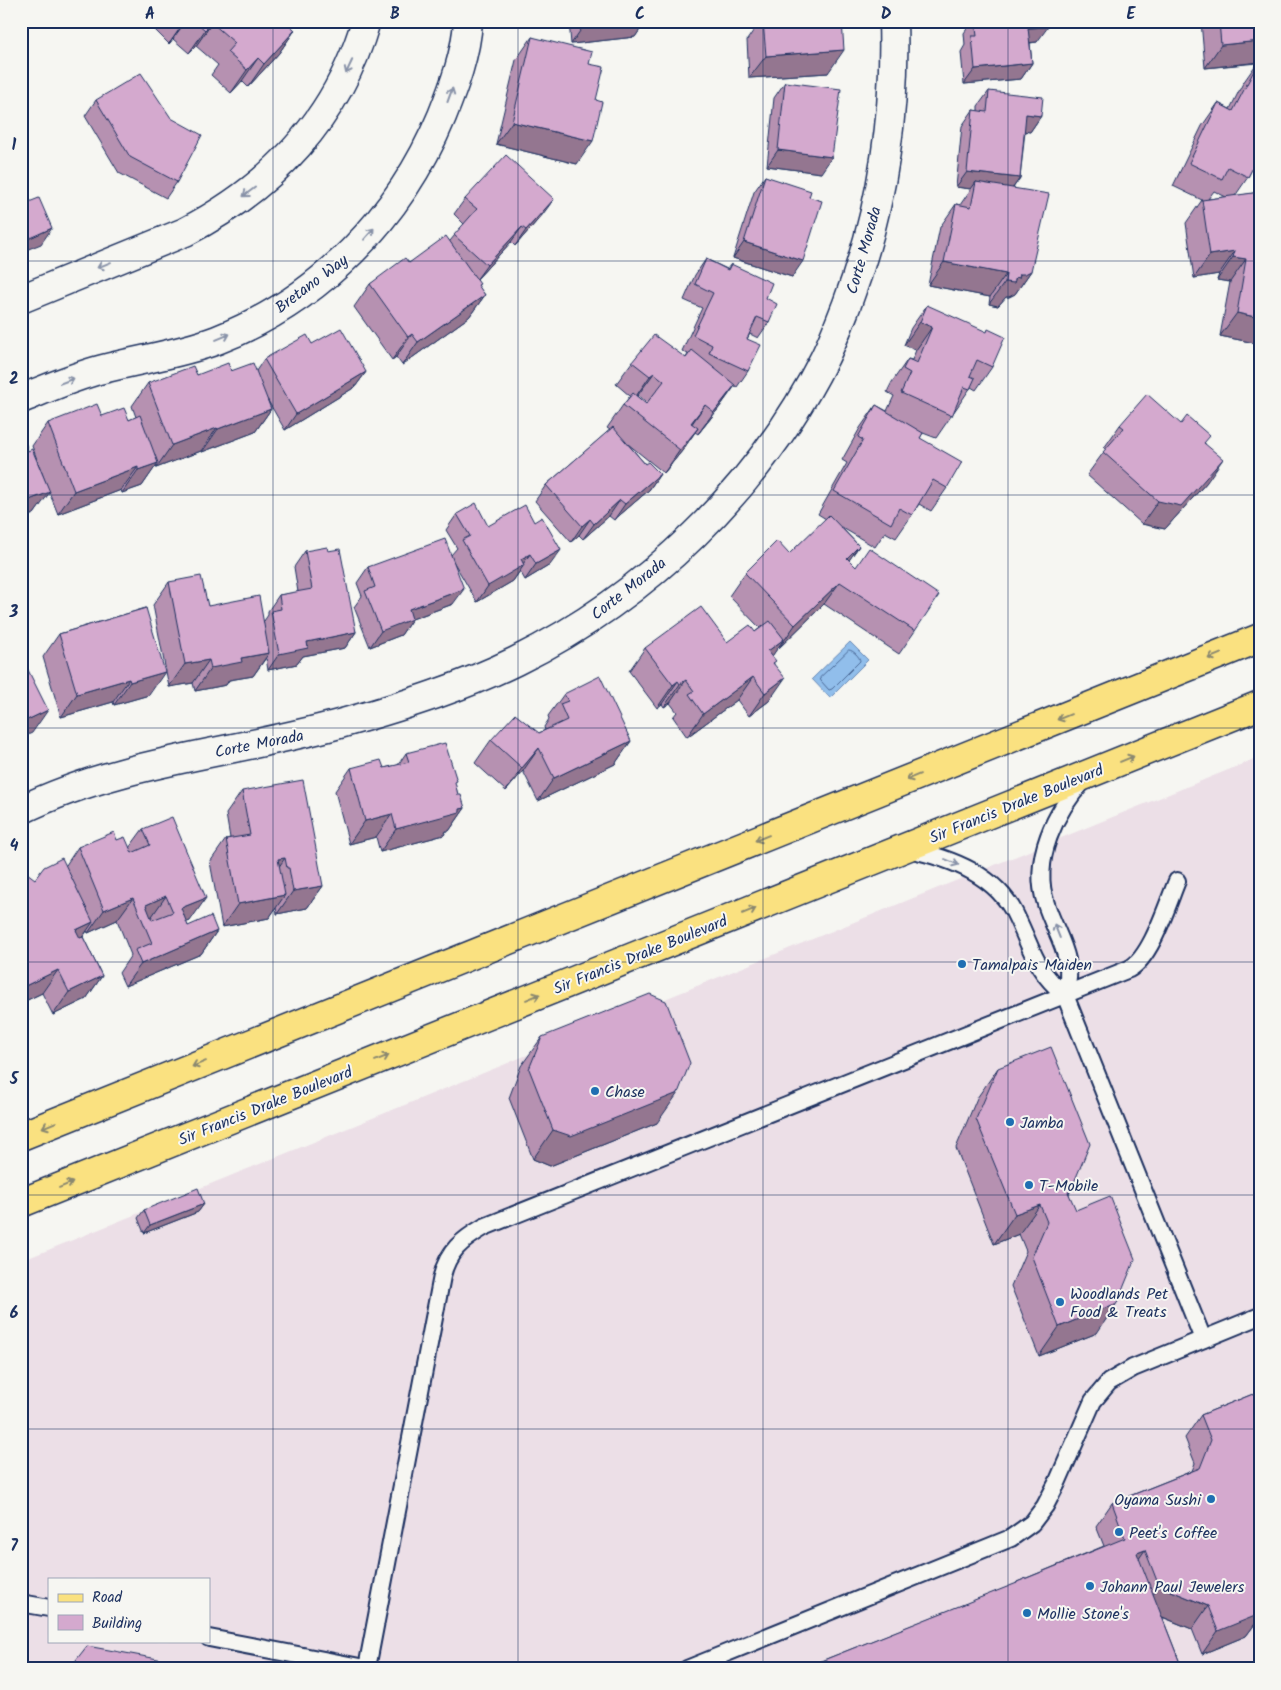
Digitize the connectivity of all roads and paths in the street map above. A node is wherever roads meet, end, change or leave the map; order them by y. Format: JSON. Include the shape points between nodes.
{"nodes":[{"id":1,"x":366,"y":21,"type":"edge"},
{"id":2,"x":468,"y":21,"type":"edge"},
{"id":3,"x":893,"y":21,"type":"edge"},
{"id":4,"x":21,"y":299,"type":"edge"},
{"id":5,"x":21,"y":399,"type":"edge"},
{"id":6,"x":1260,"y":638,"type":"edge"},
{"id":7,"x":1260,"y":705,"type":"edge"},
{"id":8,"x":1091,"y":773,"type":"junction"},
{"id":9,"x":21,"y":810,"type":"edge"},
{"id":10,"x":905,"y":848,"type":"junction"},
{"id":11,"x":1177,"y":881,"type":"dead end"},
{"id":12,"x":1065,"y":995,"type":"junction"},
{"id":13,"x":21,"y":1136,"type":"edge"},
{"id":14,"x":21,"y":1203,"type":"edge"},
{"id":15,"x":1260,"y":1316,"type":"edge"},
{"id":16,"x":1203,"y":1339,"type":"junction"},
{"id":17,"x":21,"y":1603,"type":"edge"},
{"id":18,"x":48,"y":1608,"type":"edge"},
{"id":19,"x":210,"y":1638,"type":"edge"},
{"id":20,"x":368,"y":1668,"type":"edge"},
{"id":21,"x":687,"y":1669,"type":"edge"}],
"edges":[{"from":1,"to":4,"type":"street","one_way":true,"via":[[355,55],[337,91],[315,124],[271,175],[225,210],[184,232]]},
{"from":5,"to":2,"type":"street","name":"Bretano Way","one_way":true,"via":[[102,369],[217,340],[294,299],[339,265],[380,221],[424,155],[456,79]]},
{"from":3,"to":9,"type":"street","name":"Corte Morada","via":[[889,130],[878,199],[855,282],[826,357],[791,416],[755,467],[722,505],[662,563],[607,608],[515,662],[480,677],[393,708],[310,732],[98,779]]},
{"from":6,"to":13,"type":"main road","one_way":true},
{"from":8,"to":7,"type":"main road","name":"Sir Francis Drake Boulevard","one_way":true},
{"from":8,"to":10,"type":"main road","name":"Sir Francis Drake Boulevard"},
{"from":12,"to":8,"type":"lane","one_way":true,"via":[[1070,972],[1068,960],[1046,904],[1041,868],[1061,810]]},
{"from":10,"to":12,"type":"lane","one_way":true,"via":[[957,864],[998,889],[1012,908],[1042,972]]},
{"from":14,"to":10,"type":"main road","name":"Sir Francis Drake Boulevard","one_way":true},
{"from":11,"to":12,"type":"lane","via":[[1140,962]]},
{"from":12,"to":16,"type":"lane"},
{"from":12,"to":20,"type":"lane","via":[[494,1223],[458,1245],[445,1264],[439,1289]]},
{"from":15,"to":16,"type":"lane"},
{"from":16,"to":21,"type":"lane","via":[[1132,1368],[1109,1382],[1090,1406],[1052,1495],[1032,1523],[1016,1535]]},
{"from":17,"to":18,"type":"lane"},
{"from":19,"to":20,"type":"lane"}]}
